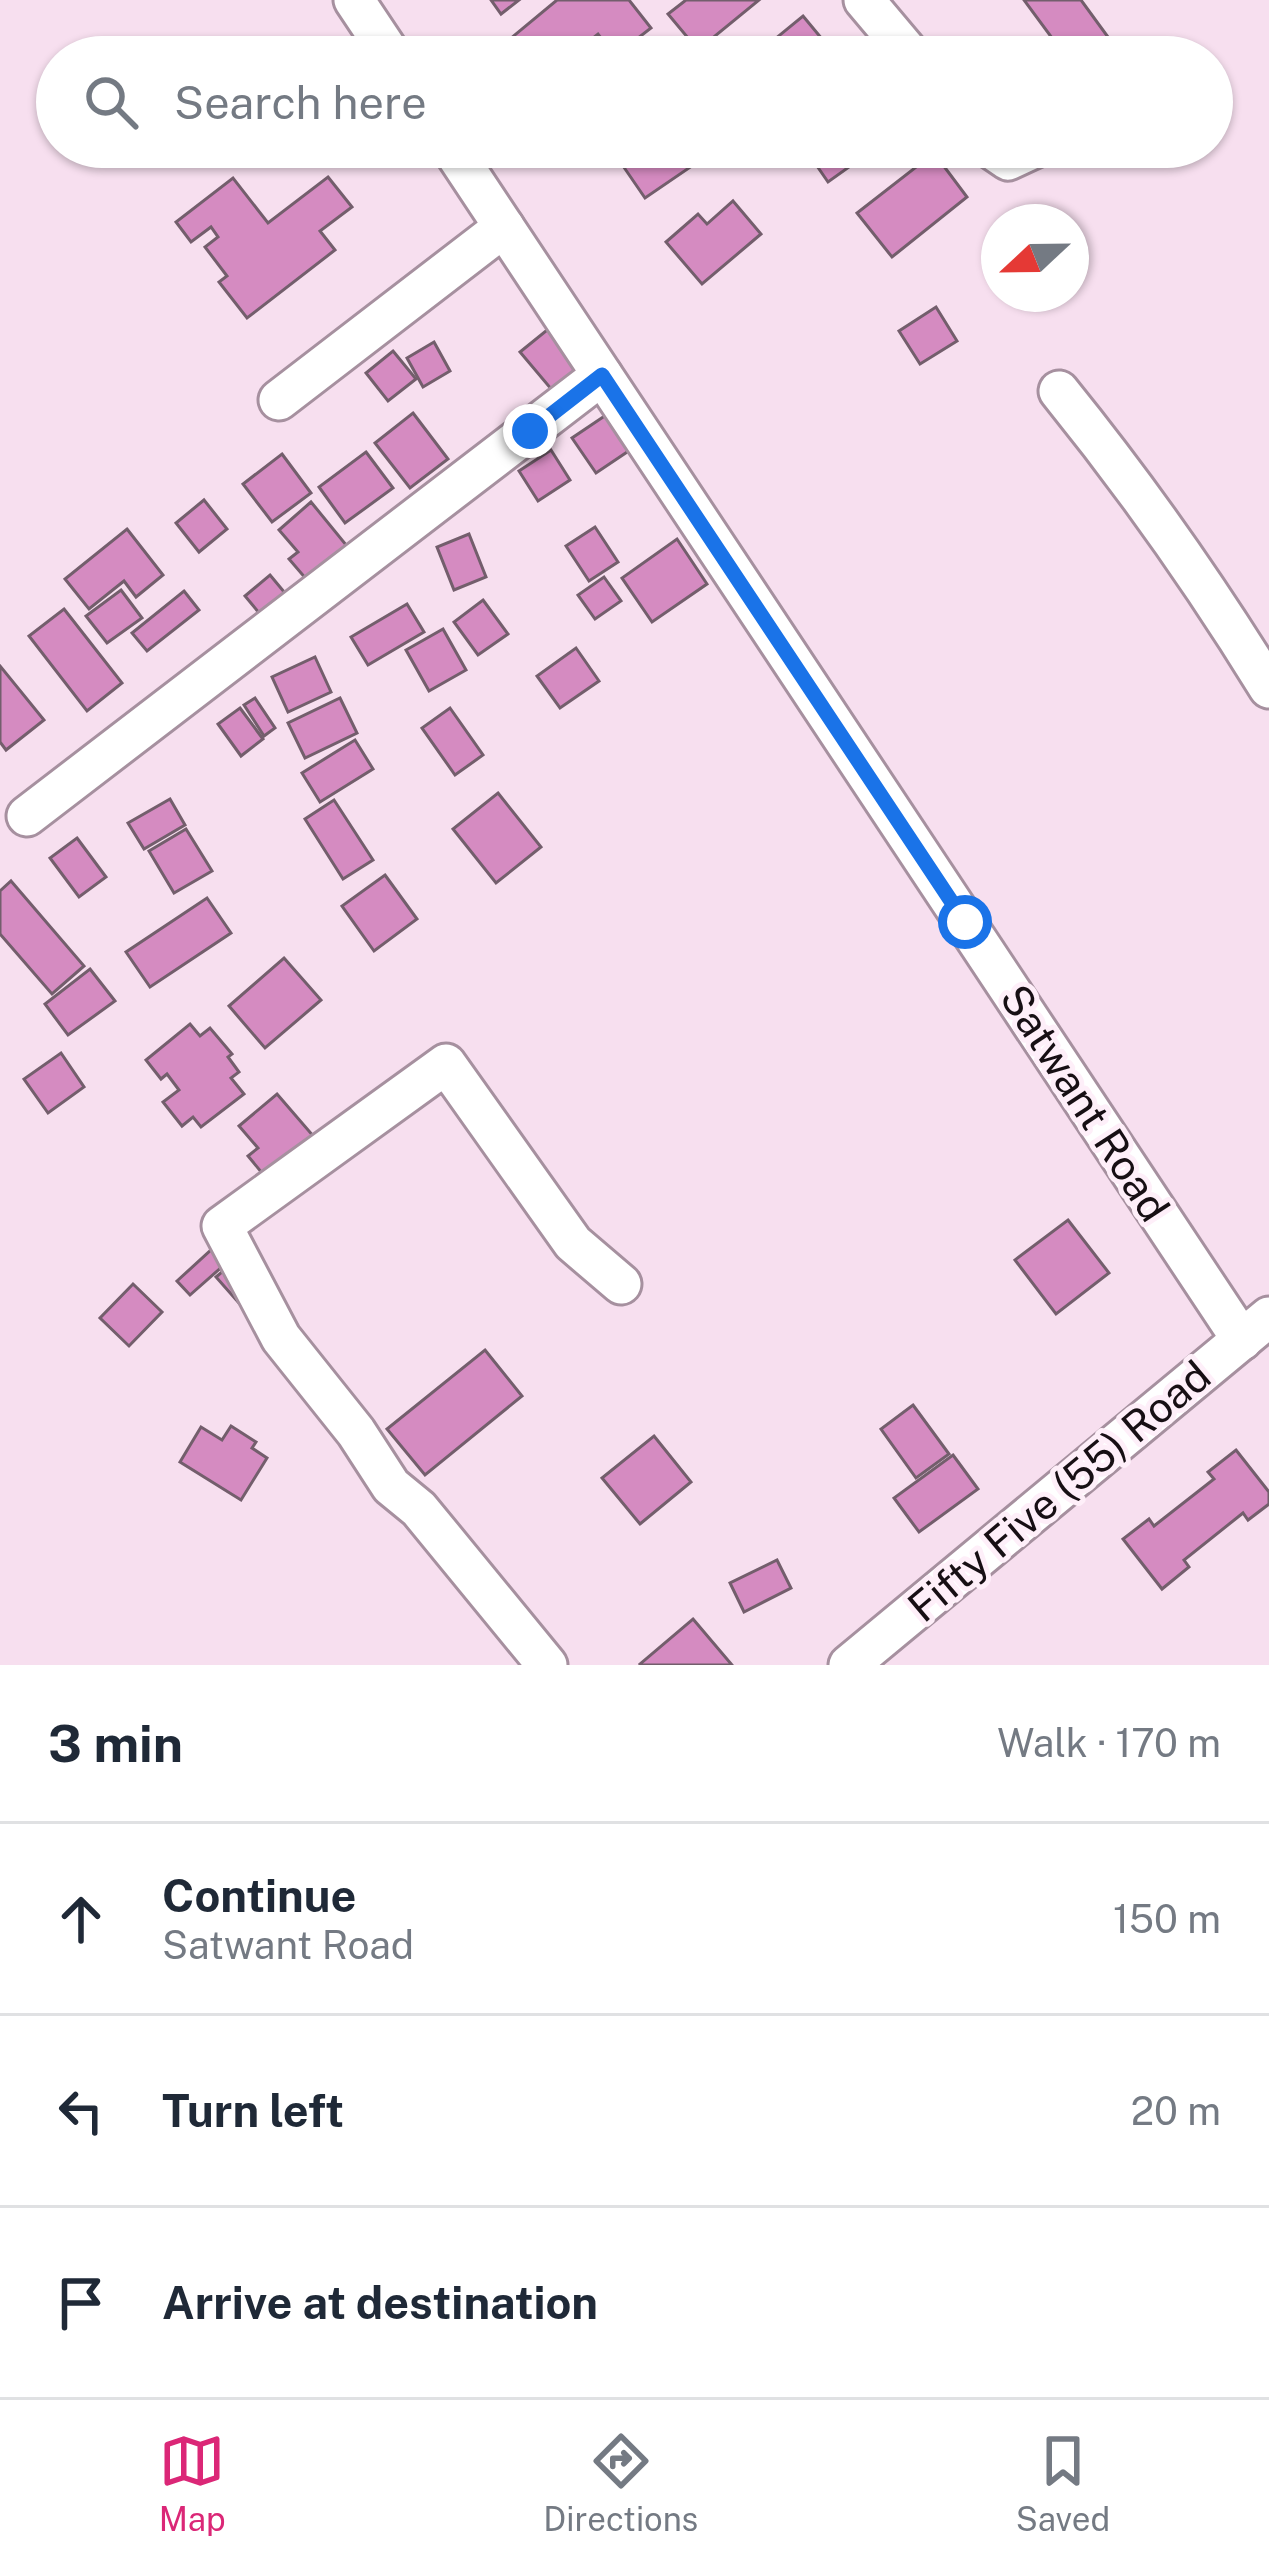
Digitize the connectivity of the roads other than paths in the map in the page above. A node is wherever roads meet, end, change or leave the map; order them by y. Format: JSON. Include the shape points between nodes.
{"nodes":[{"id":1,"x":355,"y":0,"type":"edge"},
{"id":2,"x":865,"y":0,"type":"edge"},
{"id":3,"x":378,"y":36,"type":"edge"},
{"id":4,"x":895,"y":36,"type":"edge"},
{"id":5,"x":465,"y":168,"type":"edge"},
{"id":6,"x":504,"y":226,"type":"junction"},
{"id":7,"x":602,"y":375,"type":"junction"},
{"id":8,"x":1059,"y":391,"type":"dead end"},
{"id":9,"x":279,"y":400,"type":"dead end"},
{"id":10,"x":1269,"y":688,"type":"edge"},
{"id":11,"x":27,"y":816,"type":"dead end"},
{"id":12,"x":621,"y":1284,"type":"dead end"},
{"id":13,"x":1255,"y":1329,"type":"edge"},
{"id":14,"x":547,"y":1665,"type":"edge"},
{"id":15,"x":849,"y":1665,"type":"edge"}],
"edges":[{"from":1,"to":3,"type":"street"},
{"from":2,"to":4,"type":"street"},
{"from":5,"to":6,"type":"street","name":"Satwant Road"},
{"from":6,"to":7,"type":"street","name":"Satwant Road"},
{"from":6,"to":9,"type":"street"},
{"from":7,"to":11,"type":"street"},
{"from":7,"to":13,"type":"street","name":"Satwant Road"},
{"from":8,"to":10,"type":"street","via":[[1128,476]]},
{"from":12,"to":14,"type":"street","via":[[573,1243],[446,1064],[222,1226],[281,1338],[392,1486]]},
{"from":13,"to":15,"type":"street","name":"Fifty Five (55) Road"}]}
